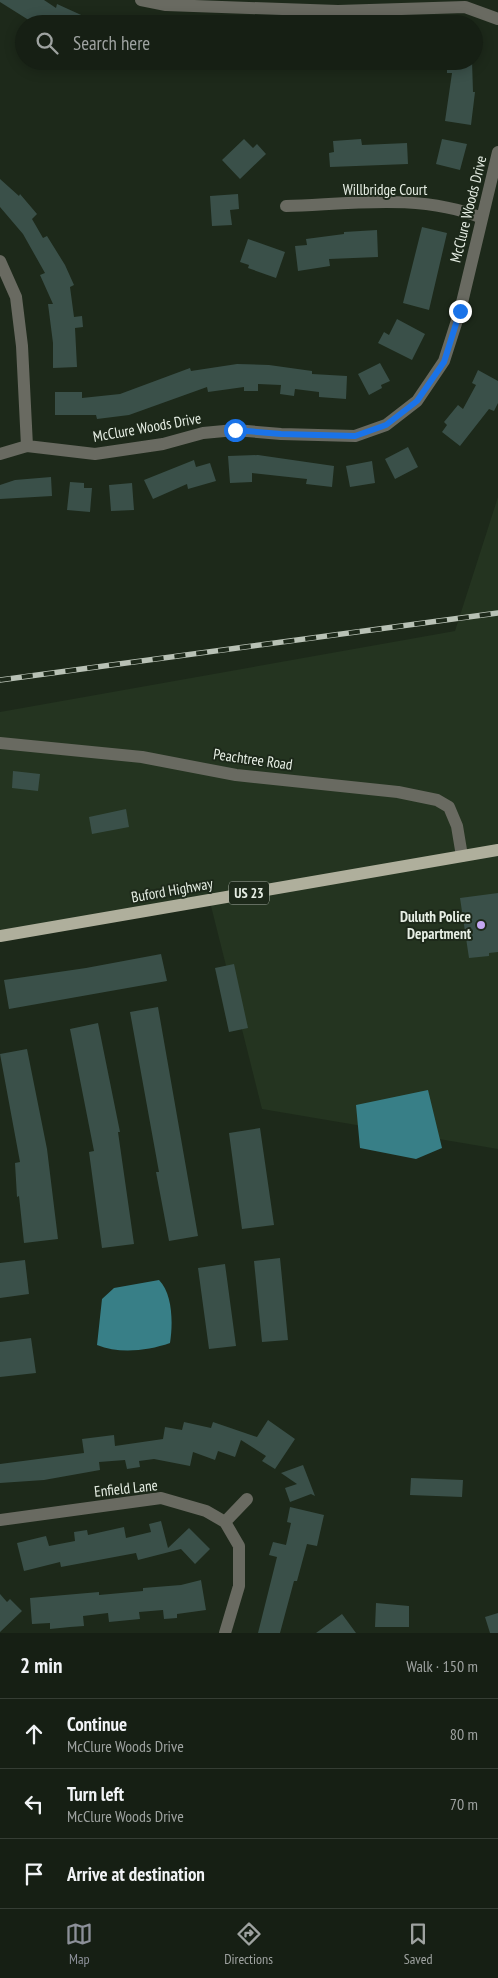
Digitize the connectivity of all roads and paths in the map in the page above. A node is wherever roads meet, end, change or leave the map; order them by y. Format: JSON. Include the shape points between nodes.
{"nodes":[{"id":1,"x":142,"y":0,"type":"edge"},
{"id":2,"x":379,"y":5,"type":"edge"},
{"id":3,"x":498,"y":19,"type":"edge"},
{"id":4,"x":498,"y":152,"type":"edge"},
{"id":5,"x":286,"y":206,"type":"dead end"},
{"id":6,"x":482,"y":218,"type":"junction"},
{"id":7,"x":0,"y":261,"type":"edge"},
{"id":8,"x":27,"y":446,"type":"junction"},
{"id":9,"x":0,"y":454,"type":"edge"},
{"id":10,"x":0,"y":743,"type":"edge"},
{"id":11,"x":498,"y":850,"type":"edge"},
{"id":12,"x":462,"y":856,"type":"junction"},
{"id":13,"x":0,"y":936,"type":"edge"},
{"id":14,"x":246,"y":1499,"type":"dead end"},
{"id":15,"x":0,"y":1520,"type":"edge"},
{"id":16,"x":225,"y":1522,"type":"junction"},
{"id":17,"x":225,"y":1633,"type":"edge"}],
"edges":[{"from":1,"to":2,"type":"street","via":[[166,5],[338,11]]},
{"from":2,"to":3,"type":"street","via":[[465,7]]},
{"from":4,"to":6,"type":"street","name":"McClure Woods Drive"},
{"from":5,"to":6,"type":"street","name":"Willbridge Court","via":[[415,203],[462,210]]},
{"from":6,"to":8,"type":"street","name":"McClure Woods Drive","via":[[444,362],[417,401],[386,425],[355,436],[235,430],[203,433],[163,444],[95,454]]},
{"from":7,"to":8,"type":"street","via":[[16,297]]},
{"from":8,"to":9,"type":"street","name":"McClure Woods Drive"},
{"from":10,"to":12,"type":"street","name":"Peachtree Road","via":[[142,757],[236,775],[398,792],[437,800],[449,807],[457,826]]},
{"from":11,"to":12,"type":"main road","name":"Buford Highway","number":"US 23"},
{"from":12,"to":13,"type":"main road","name":"Buford Highway","number":"US 23"},
{"from":14,"to":16,"type":"street"},
{"from":15,"to":16,"type":"street","name":"Enfield Lane","via":[[161,1498],[206,1511]]},
{"from":16,"to":17,"type":"street","via":[[239,1546],[240,1566],[234,1606]]}]}
